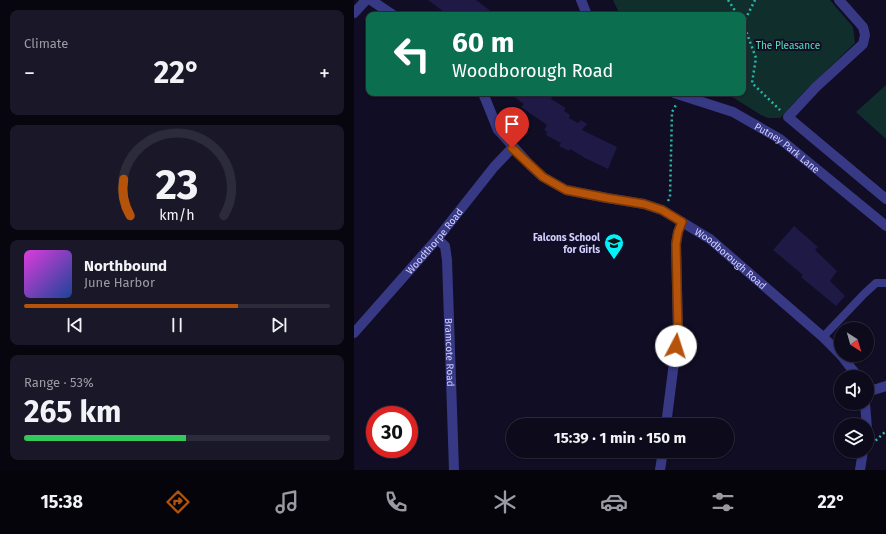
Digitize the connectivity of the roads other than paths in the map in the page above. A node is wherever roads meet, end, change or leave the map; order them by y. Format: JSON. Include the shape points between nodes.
{"nodes":[{"id":1,"x":366,"y":0,"type":"edge"},
{"id":2,"x":581,"y":0,"type":"edge"},
{"id":3,"x":839,"y":0,"type":"edge"},
{"id":4,"x":375,"y":2,"type":"edge"},
{"id":5,"x":389,"y":12,"type":"edge"},
{"id":6,"x":586,"y":12,"type":"edge"},
{"id":7,"x":354,"y":13,"type":"edge"},
{"id":8,"x":484,"y":96,"type":"edge"},
{"id":9,"x":684,"y":96,"type":"edge"},
{"id":10,"x":512,"y":148,"type":"junction"},
{"id":11,"x":886,"y":199,"type":"edge"},
{"id":12,"x":682,"y":222,"type":"junction"},
{"id":13,"x":886,"y":226,"type":"edge"},
{"id":14,"x":437,"y":239,"type":"junction"},
{"id":15,"x":886,"y":283,"type":"edge"},
{"id":16,"x":354,"y":333,"type":"edge"},
{"id":17,"x":823,"y":337,"type":"junction"},
{"id":18,"x":834,"y":348,"type":"edge"},
{"id":19,"x":846,"y":362,"type":"edge"},
{"id":20,"x":853,"y":370,"type":"edge"},
{"id":21,"x":886,"y":386,"type":"edge"},
{"id":22,"x":874,"y":390,"type":"edge"},
{"id":23,"x":667,"y":418,"type":"edge"},
{"id":24,"x":662,"y":458,"type":"edge"},
{"id":25,"x":862,"y":458,"type":"edge"},
{"id":26,"x":454,"y":470,"type":"edge"},
{"id":27,"x":660,"y":470,"type":"edge"},
{"id":28,"x":860,"y":470,"type":"edge"}],
"edges":[{"from":1,"to":7,"type":"street"},
{"from":2,"to":6,"type":"street"},
{"from":3,"to":11,"type":"street","via":[[863,27],[863,44],[788,117]]},
{"from":4,"to":5,"type":"street"},
{"from":8,"to":10,"type":"street","name":"Woodborough Road","via":[[498,130]]},
{"from":9,"to":13,"type":"street","name":"Putney Park Lane","via":[[733,112],[780,139]]},
{"from":10,"to":12,"type":"street","name":"Woodborough Road","via":[[543,177],[566,190],[644,204],[662,210]]},
{"from":10,"to":14,"type":"street","name":"Woodthorpe Road"},
{"from":12,"to":17,"type":"street","name":"Woodborough Road","via":[[710,239]]},
{"from":12,"to":23,"type":"street","via":[[676,244],[678,331]]},
{"from":14,"to":16,"type":"street","name":"Woodthorpe Road"},
{"from":14,"to":26,"type":"street","name":"Bramcote Road","via":[[445,246],[447,260]]},
{"from":15,"to":17,"type":"lane","via":[[876,283]]},
{"from":17,"to":18,"type":"street","name":"Woodborough Road"},
{"from":19,"to":20,"type":"street","name":"Woodborough Road"},
{"from":21,"to":22,"type":"street"},
{"from":24,"to":27,"type":"street"},
{"from":25,"to":28,"type":"street"}]}
